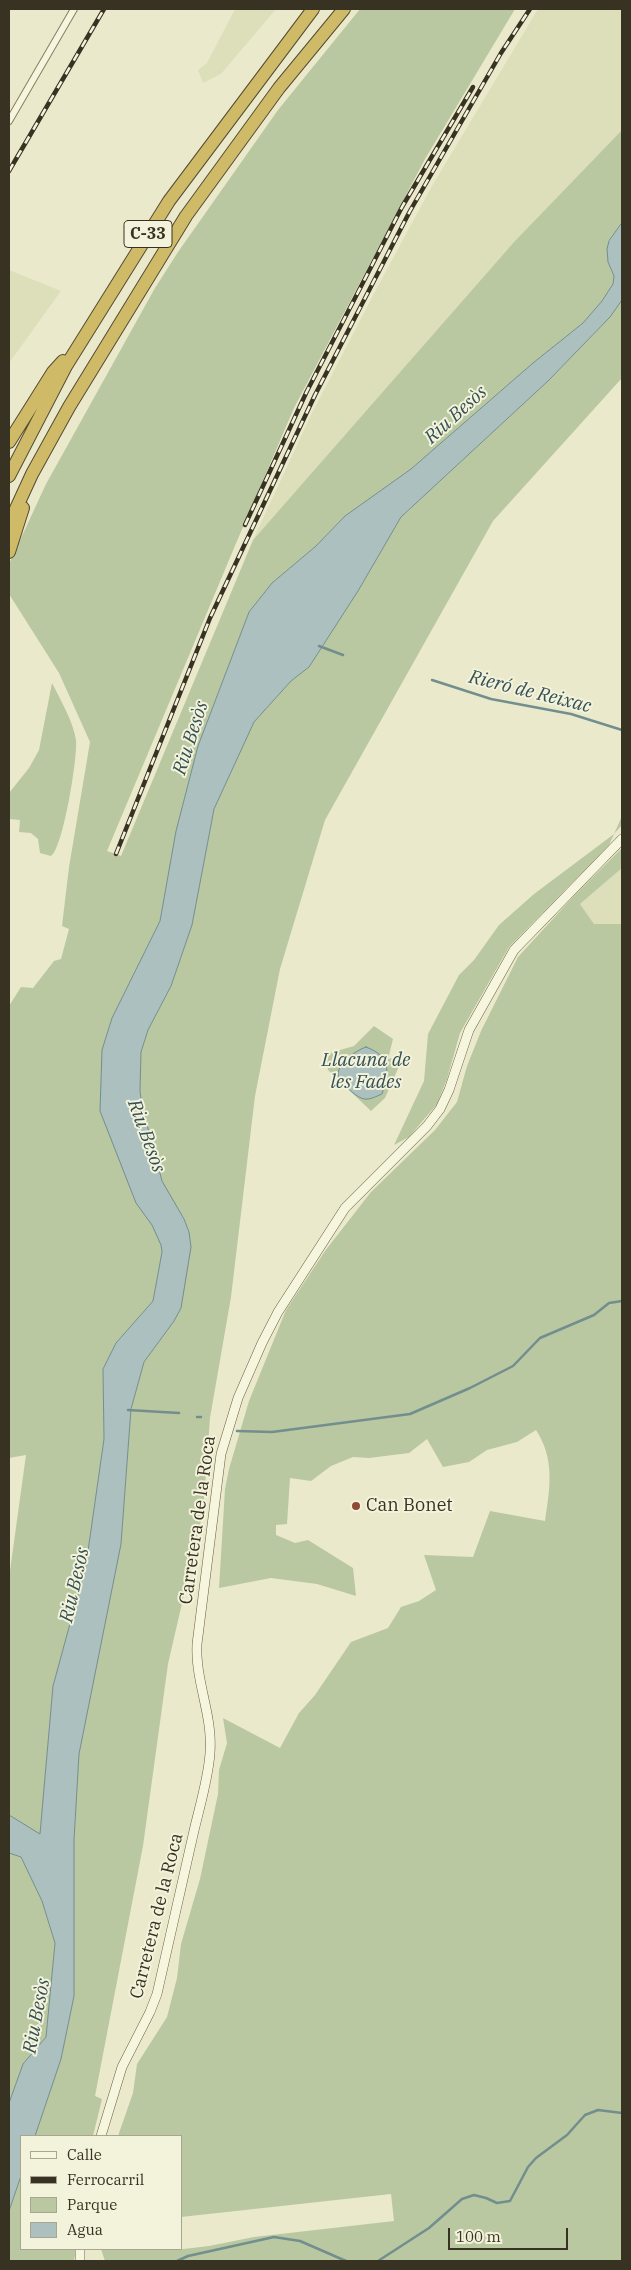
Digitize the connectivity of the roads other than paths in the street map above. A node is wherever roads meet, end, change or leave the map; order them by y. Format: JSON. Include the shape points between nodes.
{"nodes":[{"id":1,"x":74,"y":9,"type":"edge"},
{"id":2,"x":313,"y":9,"type":"edge"},
{"id":3,"x":344,"y":9,"type":"edge"},
{"id":4,"x":9,"y":121,"type":"edge"},
{"id":5,"x":88,"y":330,"type":"junction"},
{"id":6,"x":9,"y":442,"type":"edge"},
{"id":7,"x":32,"y":474,"type":"junction"},
{"id":8,"x":9,"y":476,"type":"edge"},
{"id":9,"x":9,"y":524,"type":"edge"},
{"id":10,"x":9,"y":552,"type":"edge"},
{"id":11,"x":622,"y":839,"type":"edge"},
{"id":12,"x":101,"y":2135,"type":"edge"}],
"edges":[{"from":1,"to":4,"type":"street"},
{"from":2,"to":5,"type":"highway","number":"C-33","via":[[168,201]]},
{"from":3,"to":7,"type":"highway","number":"C-33","via":[[279,88],[186,216],[98,358]]},
{"from":5,"to":6,"type":"highway","via":[[53,372]]},
{"from":5,"to":8,"type":"highway","number":"C-33"},
{"from":7,"to":9,"type":"highway","number":"C-33"},
{"from":7,"to":10,"type":"highway"},
{"from":11,"to":12,"type":"street","name":"Carretera de la Roca","via":[[514,950],[469,1030],[440,1109],[340,1215],[278,1312],[247,1374],[221,1454],[197,1644],[198,1669],[210,1727],[205,1781],[157,1994],[122,2067]]}]}
